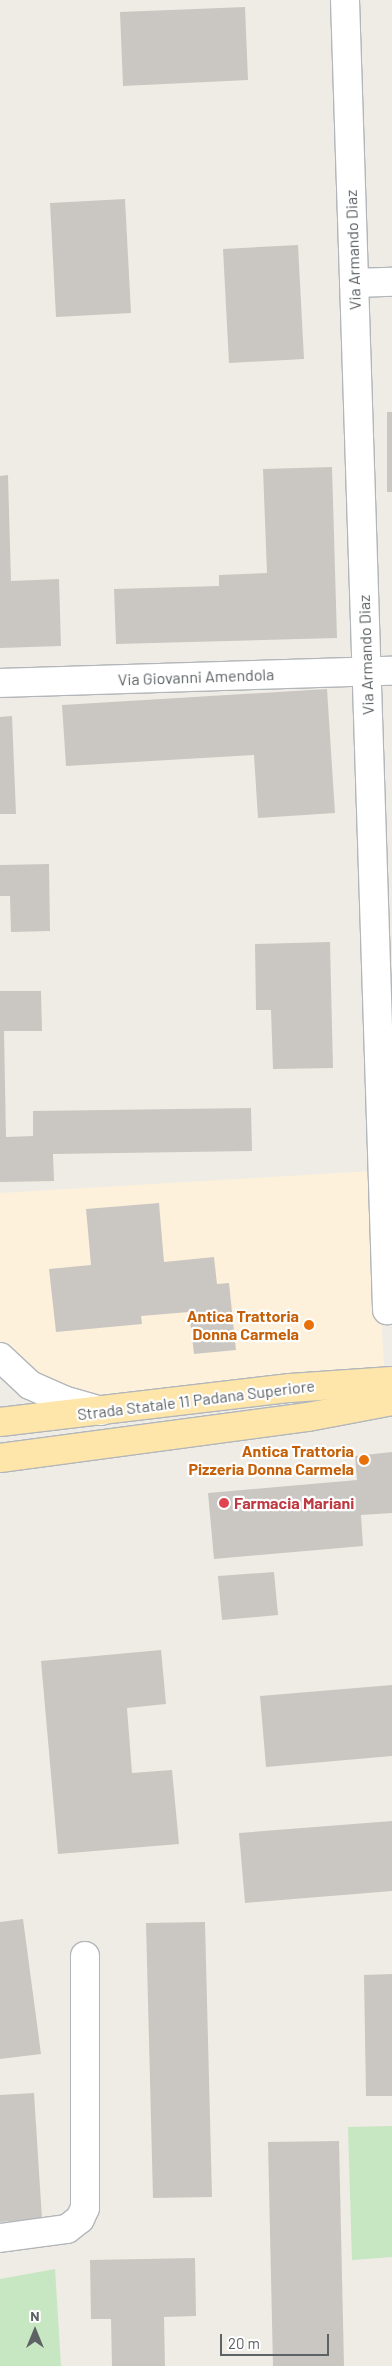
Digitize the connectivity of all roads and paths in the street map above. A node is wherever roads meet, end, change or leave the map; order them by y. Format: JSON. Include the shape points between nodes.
{"nodes":[{"id":1,"x":345,"y":0,"type":"edge"},
{"id":2,"x":392,"y":282,"type":"edge"},
{"id":3,"x":354,"y":283,"type":"junction"},
{"id":4,"x":379,"y":672,"type":"edge"},
{"id":5,"x":0,"y":683,"type":"edge"},
{"id":6,"x":387,"y":1310,"type":"dead end"},
{"id":7,"x":0,"y":1357,"type":"edge"},
{"id":8,"x":392,"y":1381,"type":"edge"},
{"id":9,"x":392,"y":1401,"type":"edge"},
{"id":10,"x":102,"y":1411,"type":"junction"},
{"id":11,"x":0,"y":1422,"type":"edge"},
{"id":12,"x":0,"y":1458,"type":"edge"},
{"id":13,"x":85,"y":1956,"type":"dead end"},
{"id":14,"x":0,"y":2238,"type":"edge"}],
"edges":[{"from":1,"to":3,"type":"street","name":"Via Armando Diaz"},
{"from":2,"to":3,"type":"street"},
{"from":3,"to":4,"type":"street","name":"Via Armando Diaz"},
{"from":4,"to":5,"type":"street","name":"Via Giovanni Amendola"},
{"from":4,"to":6,"type":"street","name":"Via Armando Diaz"},
{"from":7,"to":10,"type":"street","via":[[37,1389]]},
{"from":8,"to":10,"type":"main road","name":"Strada Statale 11 Padana Superiore","via":[[290,1388]]},
{"from":9,"to":12,"type":"main road","name":"Strada Statale 11 Padana Superiore","via":[[291,1419]]},
{"from":10,"to":11,"type":"main road","name":"Strada Statale 11 Padana Superiore"},
{"from":13,"to":14,"type":"street","via":[[85,2208],[80,2219],[67,2229]]}]}
